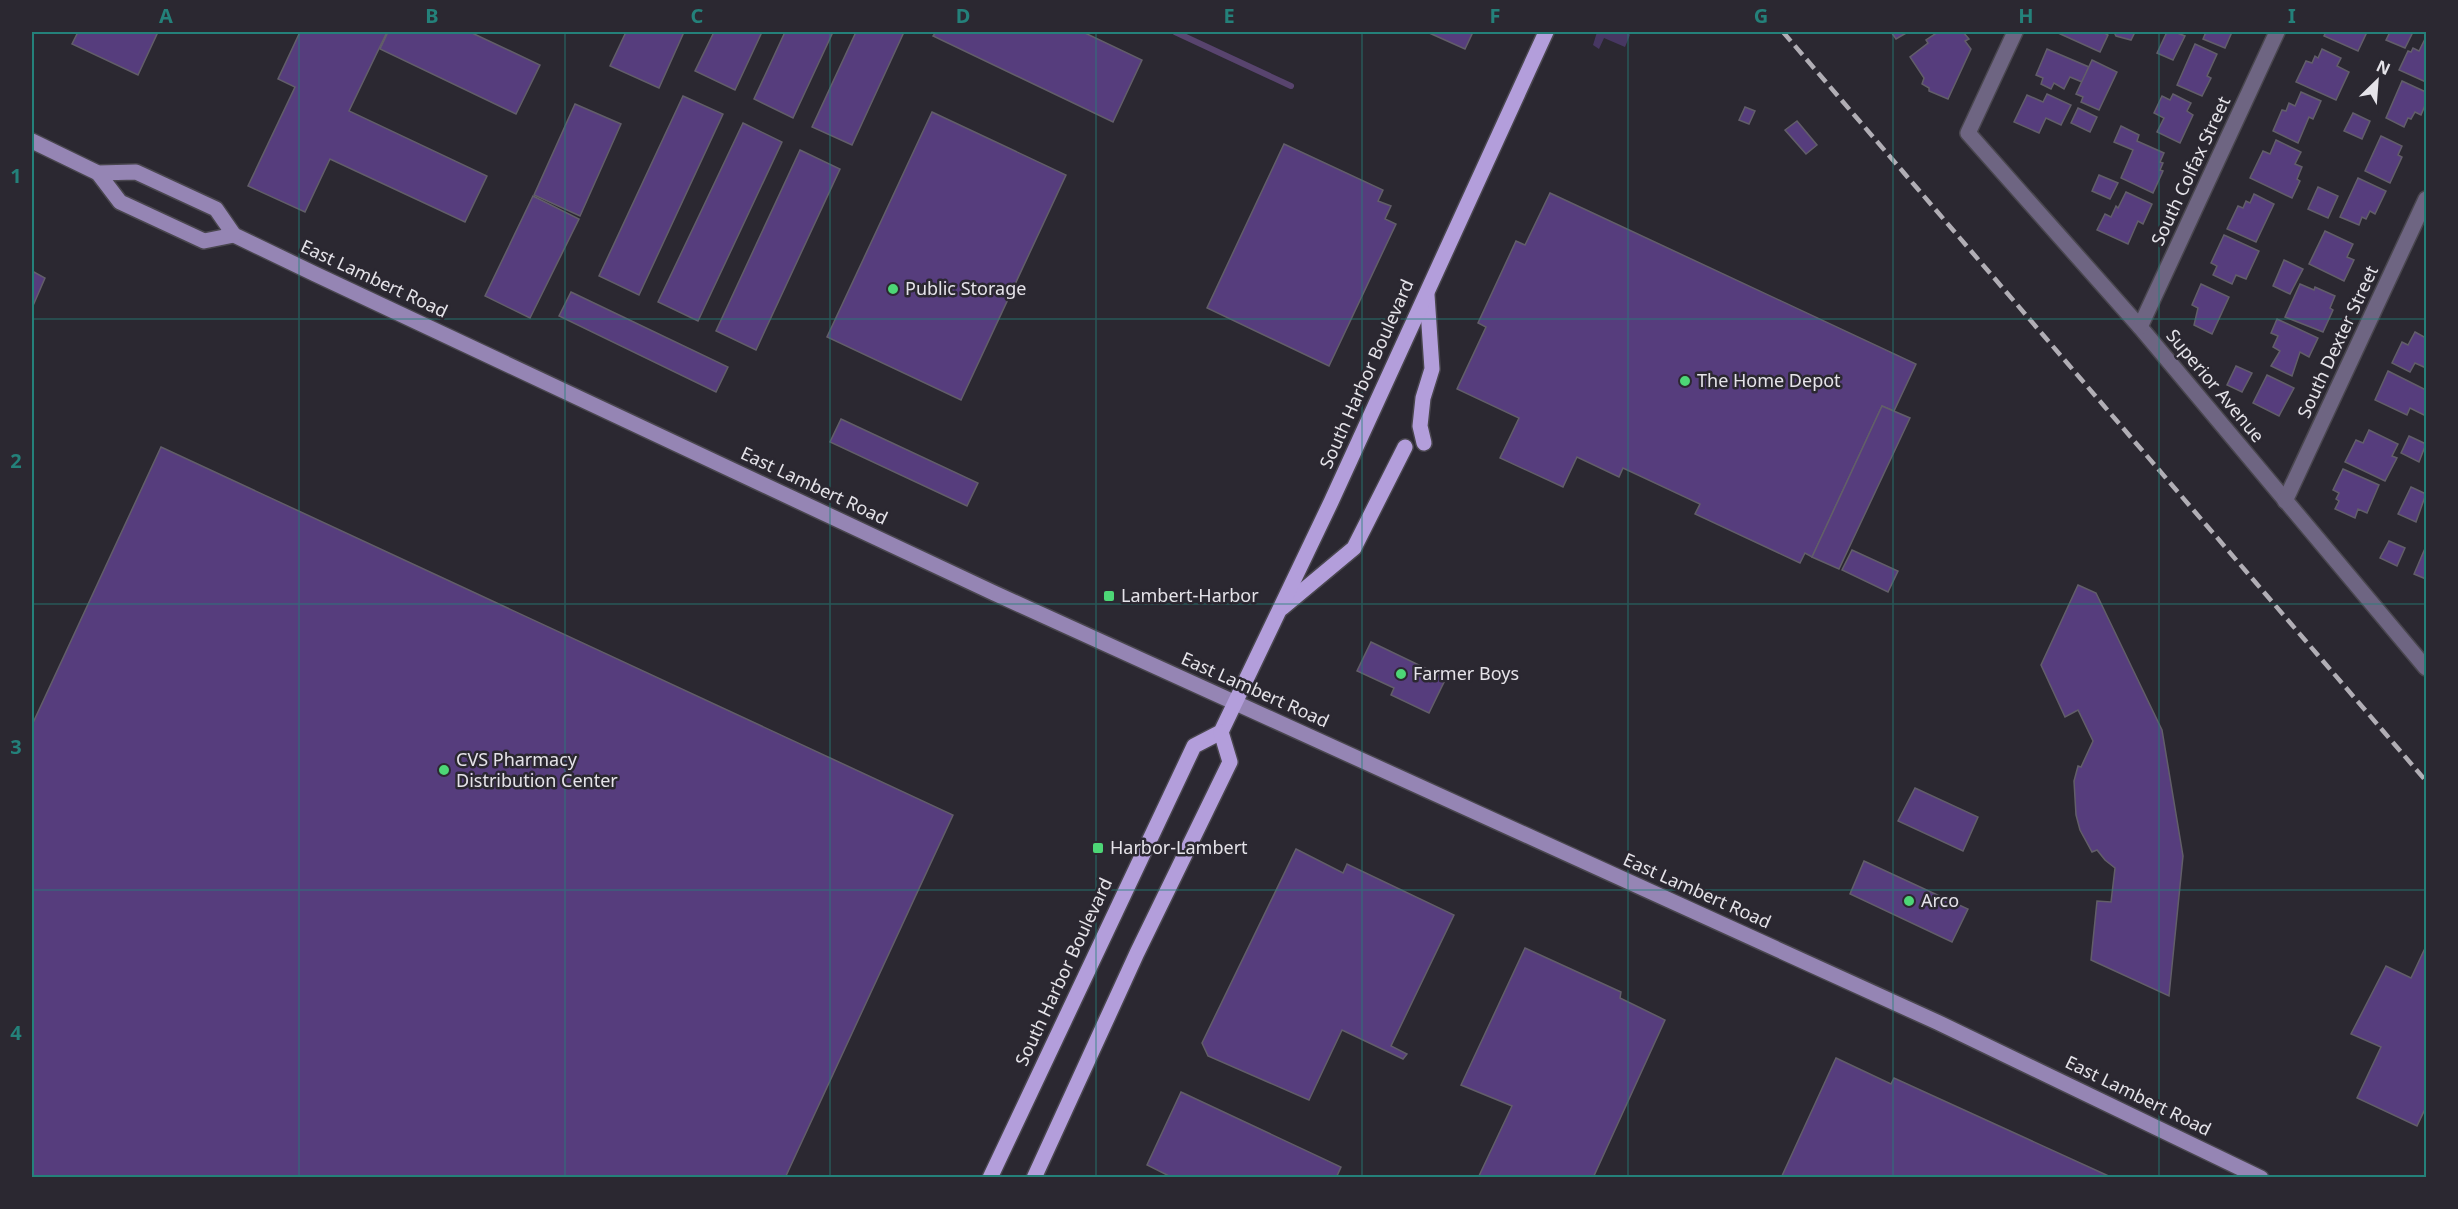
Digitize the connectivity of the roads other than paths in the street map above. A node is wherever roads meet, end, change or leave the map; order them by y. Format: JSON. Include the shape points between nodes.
{"nodes":[{"id":1,"x":1546,"y":32,"type":"edge"},
{"id":2,"x":2277,"y":32,"type":"edge"},
{"id":3,"x":2009,"y":35,"type":"edge"},
{"id":4,"x":32,"y":141,"type":"edge"},
{"id":5,"x":98,"y":172,"type":"junction"},
{"id":6,"x":2427,"y":199,"type":"edge"},
{"id":7,"x":234,"y":235,"type":"junction"},
{"id":8,"x":1427,"y":291,"type":"junction"},
{"id":9,"x":2140,"y":327,"type":"junction"},
{"id":10,"x":1424,"y":443,"type":"dead end"},
{"id":11,"x":1405,"y":447,"type":"dead end"},
{"id":12,"x":2285,"y":501,"type":"junction"},
{"id":13,"x":1278,"y":612,"type":"junction"},
{"id":14,"x":2427,"y":668,"type":"edge"},
{"id":15,"x":1234,"y":702,"type":"junction"},
{"id":16,"x":1221,"y":732,"type":"junction"},
{"id":17,"x":990,"y":1178,"type":"edge"},
{"id":18,"x":1034,"y":1178,"type":"edge"},
{"id":19,"x":2261,"y":1178,"type":"edge"}],
"edges":[{"from":1,"to":8,"type":"main road","name":"South Harbor Boulevard"},
{"from":2,"to":9,"type":"street","name":"South Colfax Street"},
{"from":3,"to":9,"type":"street","name":"Superior Avenue","via":[[1968,133]]},
{"from":4,"to":5,"type":"main road"},
{"from":5,"to":7,"type":"main road","via":[[136,172],[207,204],[216,209]]},
{"from":5,"to":7,"type":"main road","via":[[120,202],[204,241]]},
{"from":6,"to":12,"type":"street","name":"South Dexter Street"},
{"from":7,"to":15,"type":"main road","name":"East Lambert Road"},
{"from":8,"to":10,"type":"main road","via":[[1432,369],[1423,398],[1420,426]]},
{"from":8,"to":13,"type":"main road","name":"South Harbor Boulevard"},
{"from":9,"to":12,"type":"street","name":"Superior Avenue"},
{"from":11,"to":13,"type":"main road","via":[[1354,549]]},
{"from":12,"to":14,"type":"street","name":"Superior Avenue"},
{"from":13,"to":15,"type":"main road","name":"South Harbor Boulevard"},
{"from":15,"to":16,"type":"main road","name":"South Harbor Boulevard"},
{"from":15,"to":19,"type":"main road","name":"East Lambert Road","via":[[1937,1022]]},
{"from":16,"to":17,"type":"main road","name":"South Harbor Boulevard","via":[[1194,746]]},
{"from":16,"to":18,"type":"main road","via":[[1230,762]]}]}
